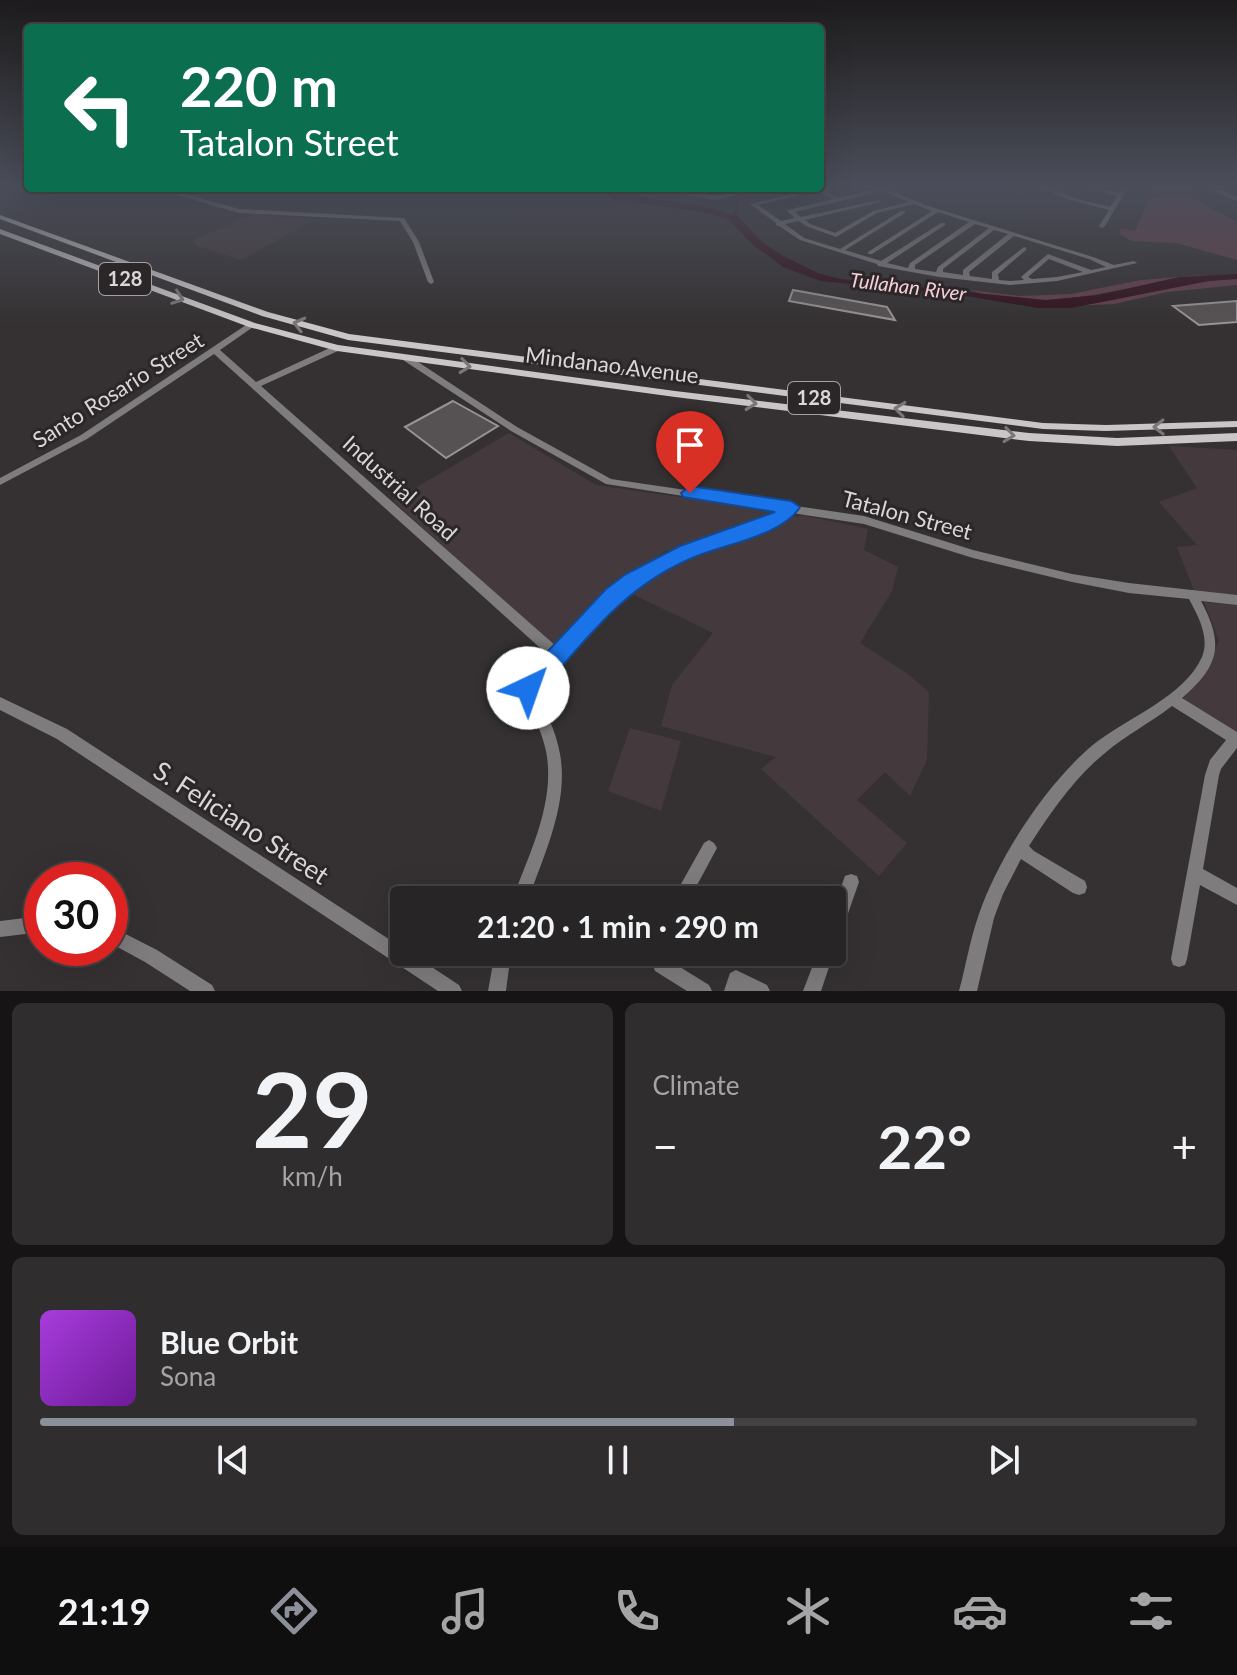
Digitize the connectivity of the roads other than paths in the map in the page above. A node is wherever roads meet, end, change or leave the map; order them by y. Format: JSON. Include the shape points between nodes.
{"nodes":[{"id":1,"x":13,"y":233,"type":"edge"},
{"id":2,"x":43,"y":233,"type":"edge"},
{"id":3,"x":411,"y":233,"type":"edge"},
{"id":4,"x":793,"y":233,"type":"edge"},
{"id":5,"x":869,"y":233,"type":"edge"},
{"id":6,"x":901,"y":233,"type":"edge"},
{"id":7,"x":929,"y":233,"type":"edge"},
{"id":8,"x":957,"y":233,"type":"edge"},
{"id":9,"x":986,"y":233,"type":"edge"},
{"id":10,"x":1013,"y":234,"type":"joint"},
{"id":11,"x":1024,"y":249,"type":"dead end"},
{"id":12,"x":840,"y":251,"type":"junction"},
{"id":13,"x":870,"y":253,"type":"dead end"},
{"id":14,"x":1134,"y":263,"type":"dead end"},
{"id":15,"x":880,"y":265,"type":"junction"},
{"id":16,"x":1112,"y":267,"type":"junction"},
{"id":17,"x":143,"y":270,"type":"junction"},
{"id":18,"x":911,"y":271,"type":"junction"},
{"id":19,"x":1090,"y":272,"type":"junction"},
{"id":20,"x":939,"y":275,"type":"junction"},
{"id":21,"x":967,"y":278,"type":"junction"},
{"id":22,"x":125,"y":279,"type":"junction"},
{"id":23,"x":1030,"y":281,"type":"junction"},
{"id":24,"x":431,"y":282,"type":"dead end"},
{"id":25,"x":996,"y":282,"type":"junction"},
{"id":26,"x":252,"y":325,"type":"junction"},
{"id":27,"x":337,"y":348,"type":"junction"},
{"id":28,"x":215,"y":350,"type":"junction"},
{"id":29,"x":406,"y":358,"type":"junction"},
{"id":30,"x":257,"y":385,"type":"junction"},
{"id":31,"x":1237,"y":424,"type":"edge"},
{"id":32,"x":1237,"y":437,"type":"edge"},
{"id":33,"x":0,"y":482,"type":"edge"},
{"id":34,"x":791,"y":507,"type":"junction"},
{"id":35,"x":1193,"y":596,"type":"junction"},
{"id":36,"x":1237,"y":600,"type":"edge"},
{"id":37,"x":557,"y":655,"type":"junction"},
{"id":38,"x":1172,"y":699,"type":"junction"},
{"id":39,"x":0,"y":703,"type":"edge"},
{"id":40,"x":1236,"y":739,"type":"edge"},
{"id":41,"x":1020,"y":847,"type":"junction"},
{"id":42,"x":709,"y":848,"type":"dead end"},
{"id":43,"x":1194,"y":873,"type":"junction"},
{"id":44,"x":851,"y":882,"type":"dead end"},
{"id":45,"x":525,"y":886,"type":"edge"},
{"id":46,"x":688,"y":886,"type":"edge"},
{"id":47,"x":1079,"y":887,"type":"dead end"},
{"id":48,"x":846,"y":896,"type":"edge"},
{"id":49,"x":1237,"y":897,"type":"edge"},
{"id":50,"x":24,"y":926,"type":"edge"},
{"id":51,"x":0,"y":929,"type":"edge"},
{"id":52,"x":128,"y":944,"type":"edge"},
{"id":53,"x":1179,"y":959,"type":"dead end"},
{"id":54,"x":501,"y":966,"type":"edge"},
{"id":55,"x":663,"y":966,"type":"edge"},
{"id":56,"x":821,"y":966,"type":"edge"},
{"id":57,"x":735,"y":985,"type":"edge"},
{"id":58,"x":206,"y":991,"type":"edge"},
{"id":59,"x":453,"y":991,"type":"edge"},
{"id":60,"x":497,"y":991,"type":"edge"},
{"id":61,"x":703,"y":991,"type":"edge"},
{"id":62,"x":761,"y":991,"type":"edge"},
{"id":63,"x":812,"y":991,"type":"edge"},
{"id":64,"x":968,"y":991,"type":"edge"}],
"edges":[{"from":1,"to":22,"type":"main road","name":"Mindanao Avenue","number":"128"},
{"from":2,"to":17,"type":"main road","name":"Mindanao Avenue","number":"128"},
{"from":3,"to":24,"type":"street"},
{"from":4,"to":12,"type":"street"},
{"from":5,"to":12,"type":"street"},
{"from":6,"to":13,"type":"street"},
{"from":7,"to":15,"type":"street"},
{"from":8,"to":18,"type":"street","via":[[912,264]]},
{"from":9,"to":20,"type":"street","via":[[940,268]]},
{"from":10,"to":16,"type":"street"},
{"from":10,"to":21,"type":"street","via":[[965,271]]},
{"from":11,"to":25,"type":"street","via":[[994,273]]},
{"from":12,"to":15,"type":"street"},
{"from":14,"to":16,"type":"street"},
{"from":15,"to":18,"type":"street"},
{"from":16,"to":19,"type":"street"},
{"from":17,"to":22,"type":"main road"},
{"from":31,"to":17,"type":"main road","name":"Mindanao Avenue","number":"128","one_way":true,"via":[[1033,425],[393,344],[265,314]]},
{"from":18,"to":20,"type":"street"},
{"from":19,"to":23,"type":"street"},
{"from":19,"to":23,"type":"street","via":[[1048,256],[1024,277]]},
{"from":20,"to":21,"type":"street"},
{"from":21,"to":25,"type":"street"},
{"from":22,"to":26,"type":"main road","name":"Mindanao Avenue","number":"128","one_way":true},
{"from":23,"to":25,"type":"street"},
{"from":26,"to":27,"type":"main road","name":"Mindanao Avenue","number":"128"},
{"from":26,"to":28,"type":"street","name":"Santo Rosario Street"},
{"from":27,"to":29,"type":"main road","name":"Mindanao Avenue","number":"128"},
{"from":27,"to":30,"type":"street"},
{"from":28,"to":30,"type":"street","name":"Industrial Road"},
{"from":28,"to":33,"type":"street","name":"Santo Rosario Street","via":[[84,437]]},
{"from":29,"to":32,"type":"main road","name":"Mindanao Avenue","number":"128","one_way":true,"via":[[1029,437],[1117,442]]},
{"from":29,"to":34,"type":"street","name":"Tatalon Street","via":[[602,480]]},
{"from":30,"to":37,"type":"street","name":"Industrial Road"},
{"from":34,"to":35,"type":"street","name":"Tatalon Street","via":[[871,522],[1043,571]]},
{"from":34,"to":37,"type":"street","via":[[779,520],[687,552],[633,579]]},
{"from":35,"to":36,"type":"street","name":"Tatalon Street"},
{"from":35,"to":38,"type":"street","via":[[1209,628],[1211,646],[1200,669]]},
{"from":37,"to":45,"type":"street","via":[[528,688],[553,750],[555,774]]},
{"from":38,"to":40,"type":"street"},
{"from":38,"to":41,"type":"street","via":[[1095,752]]},
{"from":39,"to":59,"type":"street","name":"S. Feliciano Street","via":[[62,734]]},
{"from":40,"to":43,"type":"street","via":[[1215,765]]},
{"from":41,"to":47,"type":"street"},
{"from":41,"to":64,"type":"street","via":[[988,910]]},
{"from":42,"to":46,"type":"street"},
{"from":43,"to":49,"type":"street"},
{"from":43,"to":53,"type":"street"},
{"from":44,"to":48,"type":"street"},
{"from":50,"to":51,"type":"street"},
{"from":52,"to":58,"type":"street"},
{"from":54,"to":60,"type":"street"},
{"from":55,"to":61,"type":"street"},
{"from":56,"to":63,"type":"street"},
{"from":57,"to":62,"type":"street"}]}
